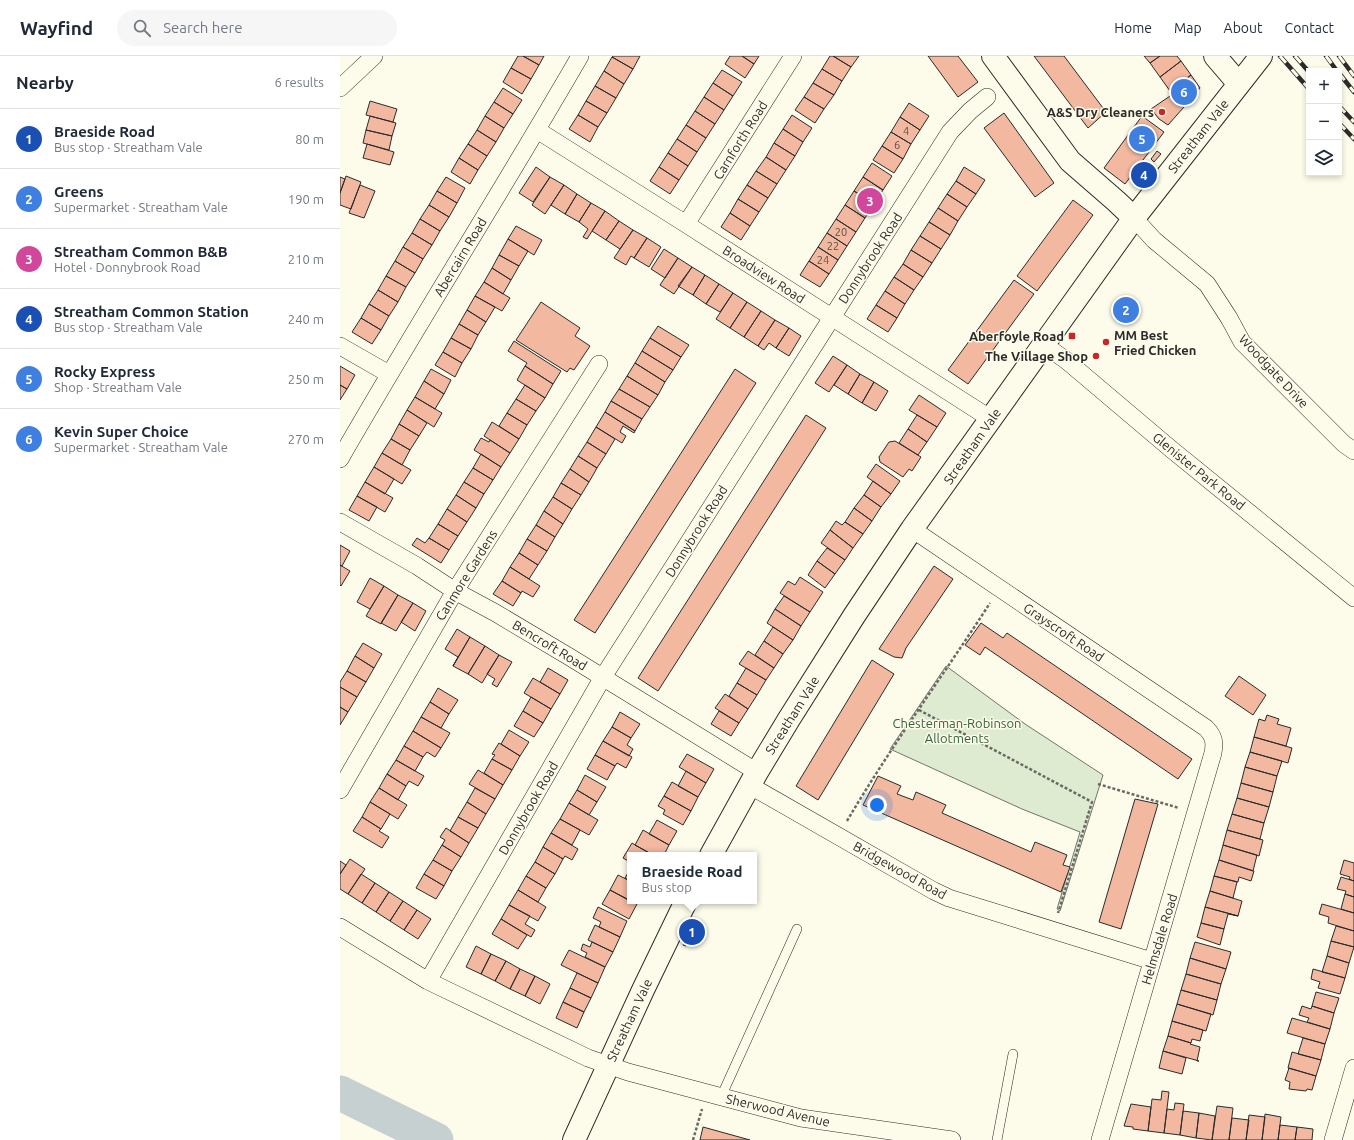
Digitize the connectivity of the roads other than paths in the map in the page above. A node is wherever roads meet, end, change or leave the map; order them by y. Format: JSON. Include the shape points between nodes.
{"nodes":[{"id":1,"x":374,"y":56,"type":"edge"},
{"id":2,"x":580,"y":56,"type":"edge"},
{"id":3,"x":793,"y":56,"type":"edge"},
{"id":4,"x":994,"y":56,"type":"edge"},
{"id":5,"x":1215,"y":56,"type":"edge"},
{"id":6,"x":1261,"y":56,"type":"edge"},
{"id":7,"x":1239,"y":84,"type":"junction"},
{"id":8,"x":340,"y":88,"type":"edge"},
{"id":9,"x":987,"y":97,"type":"dead end"},
{"id":10,"x":537,"y":130,"type":"junction"},
{"id":11,"x":1134,"y":218,"type":"junction"},
{"id":12,"x":686,"y":224,"type":"junction"},
{"id":13,"x":831,"y":318,"type":"junction"},
{"id":14,"x":1044,"y":344,"type":"junction"},
{"id":15,"x":340,"y":346,"type":"edge"},
{"id":16,"x":599,"y":364,"type":"dead end"},
{"id":17,"x":389,"y":374,"type":"junction"},
{"id":18,"x":991,"y":419,"type":"junction"},
{"id":19,"x":1354,"y":451,"type":"edge"},
{"id":20,"x":340,"y":459,"type":"edge"},
{"id":21,"x":340,"y":522,"type":"edge"},
{"id":22,"x":912,"y":529,"type":"junction"},
{"id":23,"x":455,"y":591,"type":"junction"},
{"id":24,"x":1354,"y":598,"type":"edge"},
{"id":25,"x":603,"y":677,"type":"junction"},
{"id":26,"x":1213,"y":738,"type":"joint"},
{"id":27,"x":753,"y":779,"type":"junction"},
{"id":28,"x":340,"y":790,"type":"edge"},
{"id":29,"x":713,"y":852,"type":"edge"},
{"id":30,"x":685,"y":904,"type":"edge"},
{"id":31,"x":340,"y":927,"type":"edge"},
{"id":32,"x":797,"y":929,"type":"dead end"},
{"id":33,"x":1152,"y":961,"type":"junction"},
{"id":34,"x":428,"y":981,"type":"junction"},
{"id":35,"x":1013,"y":1054,"type":"dead end"},
{"id":36,"x":608,"y":1065,"type":"junction"},
{"id":37,"x":1354,"y":1068,"type":"edge"},
{"id":38,"x":714,"y":1095,"type":"junction"},
{"id":39,"x":574,"y":1140,"type":"edge"},
{"id":40,"x":952,"y":1140,"type":"edge"},
{"id":41,"x":998,"y":1140,"type":"edge"},
{"id":42,"x":1100,"y":1140,"type":"edge"},
{"id":43,"x":1333,"y":1140,"type":"edge"}],
"edges":[{"from":1,"to":8,"type":"street"},
{"from":2,"to":10,"type":"street","name":"Abercairn Road"},
{"from":3,"to":12,"type":"street","name":"Carnforth Road"},
{"from":4,"to":11,"type":"main road","via":[[1070,161]]},
{"from":5,"to":7,"type":"main road"},
{"from":6,"to":7,"type":"main road","name":"Streatham Vale"},
{"from":7,"to":11,"type":"main road","name":"Streatham Vale"},
{"from":9,"to":13,"type":"street","name":"Donnybrook Road","via":[[950,132]]},
{"from":10,"to":12,"type":"street","name":"Broadview Road"},
{"from":10,"to":17,"type":"street","name":"Abercairn Road"},
{"from":11,"to":14,"type":"main road","name":"Streatham Vale"},
{"from":11,"to":19,"type":"street","name":"Woodgate Drive","via":[[1154,240],[1207,284],[1242,342]]},
{"from":12,"to":13,"type":"street","name":"Broadview Road"},
{"from":13,"to":18,"type":"street","name":"Broadview Road"},
{"from":13,"to":25,"type":"street","name":"Donnybrook Road"},
{"from":14,"to":18,"type":"main road","name":"Streatham Vale"},
{"from":14,"to":24,"type":"street","name":"Glenister Park Road"},
{"from":15,"to":17,"type":"street"},
{"from":16,"to":23,"type":"street","name":"Canmore Gardens"},
{"from":17,"to":20,"type":"street","name":"Abercairn Road"},
{"from":18,"to":22,"type":"main road","name":"Streatham Vale"},
{"from":21,"to":23,"type":"street","name":"Bencroft Road"},
{"from":22,"to":26,"type":"street","name":"Grayscroft Road","via":[[1206,728]]},
{"from":22,"to":27,"type":"main road","name":"Streatham Vale","via":[[854,616]]},
{"from":23,"to":25,"type":"street","name":"Bencroft Road"},
{"from":23,"to":28,"type":"street","name":"Canmore Gardens"},
{"from":25,"to":27,"type":"street","name":"Bencroft Road"},
{"from":25,"to":34,"type":"street","name":"Donnybrook Road"},
{"from":26,"to":33,"type":"street","name":"Helmsdale Road","via":[[1213,753]]},
{"from":27,"to":29,"type":"main road","name":"Streatham Vale"},
{"from":27,"to":33,"type":"street","name":"Bridgewood Road","via":[[949,898]]},
{"from":30,"to":36,"type":"main road","name":"Streatham Vale"},
{"from":31,"to":34,"type":"street","name":"Sherwood Avenue"},
{"from":32,"to":38,"type":"lane"},
{"from":33,"to":42,"type":"street","name":"Helmsdale Road"},
{"from":34,"to":36,"type":"street","name":"Sherwood Avenue","via":[[588,1058]]},
{"from":35,"to":41,"type":"lane"},
{"from":36,"to":38,"type":"street","name":"Sherwood Avenue"},
{"from":36,"to":39,"type":"main road","name":"Streatham Vale"},
{"from":37,"to":43,"type":"street"},
{"from":38,"to":40,"type":"street","name":"Sherwood Avenue","via":[[801,1118]]}]}
